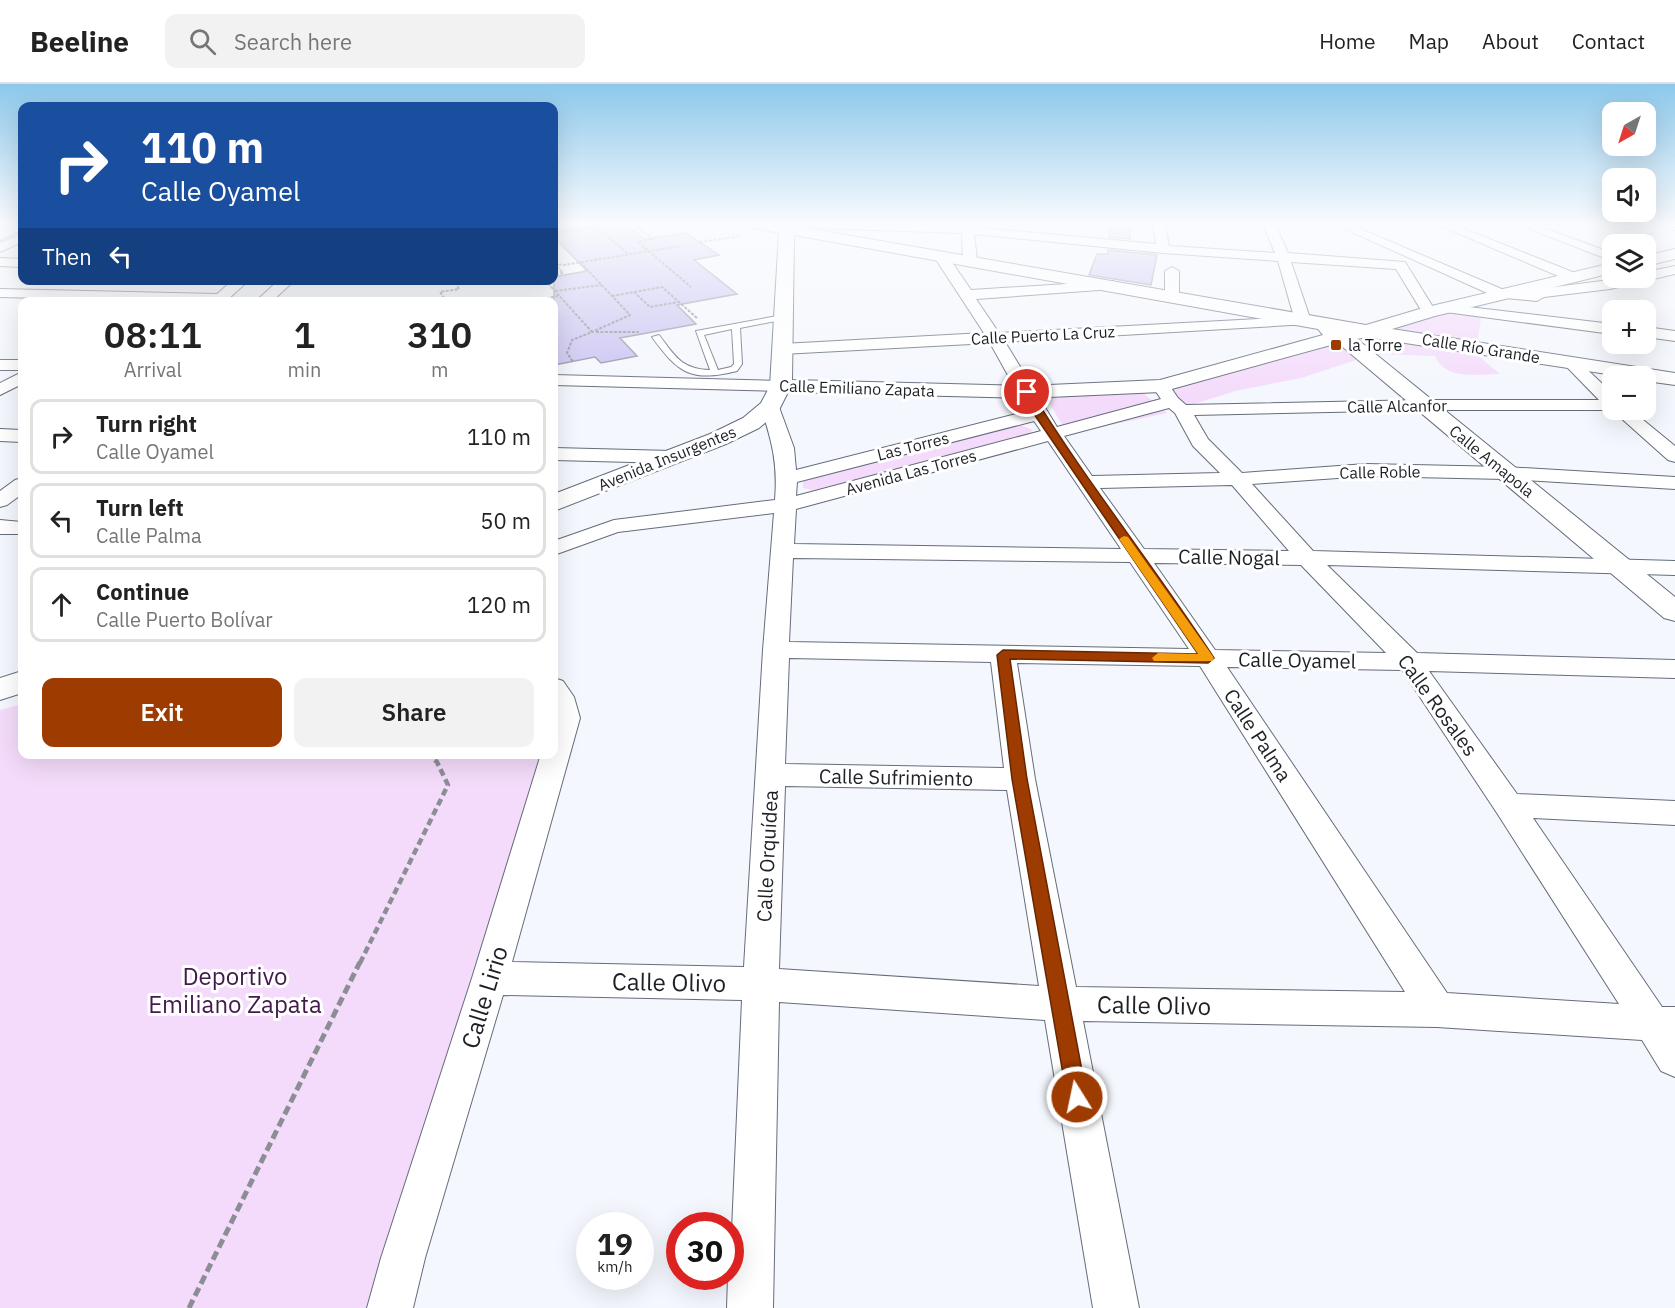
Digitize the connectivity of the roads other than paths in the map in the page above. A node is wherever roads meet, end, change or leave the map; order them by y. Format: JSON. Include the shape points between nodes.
{"nodes":[{"id":1,"x":784,"y":281,"type":"edge"},
{"id":2,"x":957,"y":281,"type":"edge"},
{"id":3,"x":1091,"y":281,"type":"edge"},
{"id":4,"x":1172,"y":281,"type":"edge"},
{"id":5,"x":1291,"y":281,"type":"edge"},
{"id":6,"x":1413,"y":281,"type":"edge"},
{"id":7,"x":1471,"y":281,"type":"edge"},
{"id":8,"x":1561,"y":281,"type":"edge"},
{"id":9,"x":236,"y":285,"type":"edge"},
{"id":10,"x":282,"y":285,"type":"edge"},
{"id":11,"x":1113,"y":285,"type":"junction"},
{"id":12,"x":1602,"y":286,"type":"edge"},
{"id":13,"x":0,"y":294,"type":"edge"},
{"id":14,"x":1501,"y":294,"type":"junction"},
{"id":15,"x":966,"y":295,"type":"junction"},
{"id":16,"x":1172,"y":296,"type":"junction"},
{"id":17,"x":109,"y":297,"type":"edge"},
{"id":18,"x":222,"y":297,"type":"edge"},
{"id":19,"x":268,"y":297,"type":"edge"},
{"id":20,"x":1537,"y":297,"type":"junction"},
{"id":21,"x":1602,"y":298,"type":"dead end"},
{"id":22,"x":1436,"y":310,"type":"junction"},
{"id":23,"x":783,"y":317,"type":"junction"},
{"id":24,"x":1303,"y":321,"type":"junction"},
{"id":25,"x":736,"y":326,"type":"junction"},
{"id":26,"x":1602,"y":327,"type":"edge"},
{"id":27,"x":1370,"y":330,"type":"junction"},
{"id":28,"x":1656,"y":334,"type":"edge"},
{"id":29,"x":1342,"y":336,"type":"junction"},
{"id":30,"x":1675,"y":336,"type":"edge"},
{"id":31,"x":656,"y":337,"type":"road end"},
{"id":32,"x":995,"y":338,"type":"junction"},
{"id":33,"x":782,"y":348,"type":"junction"},
{"id":34,"x":1570,"y":362,"type":"junction"},
{"id":35,"x":0,"y":365,"type":"edge"},
{"id":36,"x":18,"y":365,"type":"edge"},
{"id":37,"x":715,"y":373,"type":"junction"},
{"id":38,"x":18,"y":379,"type":"edge"},
{"id":39,"x":1675,"y":379,"type":"edge"},
{"id":40,"x":558,"y":380,"type":"edge"},
{"id":41,"x":0,"y":390,"type":"edge"},
{"id":42,"x":1027,"y":392,"type":"junction"},
{"id":43,"x":1602,"y":394,"type":"edge"},
{"id":44,"x":775,"y":396,"type":"junction"},
{"id":45,"x":1172,"y":399,"type":"junction"},
{"id":46,"x":1602,"y":404,"type":"edge"},
{"id":47,"x":1424,"y":405,"type":"junction"},
{"id":48,"x":1633,"y":420,"type":"edge"},
{"id":49,"x":1045,"y":424,"type":"junction"},
{"id":50,"x":0,"y":435,"type":"edge"},
{"id":51,"x":18,"y":436,"type":"edge"},
{"id":52,"x":558,"y":454,"type":"edge"},
{"id":53,"x":1675,"y":456,"type":"edge"},
{"id":54,"x":672,"y":458,"type":"junction"},
{"id":55,"x":1505,"y":473,"type":"junction"},
{"id":56,"x":1238,"y":479,"type":"junction"},
{"id":57,"x":1084,"y":482,"type":"junction"},
{"id":58,"x":1675,"y":483,"type":"edge"},
{"id":59,"x":18,"y":487,"type":"edge"},
{"id":60,"x":786,"y":492,"type":"junction"},
{"id":61,"x":0,"y":501,"type":"edge"},
{"id":62,"x":558,"y":501,"type":"edge"},
{"id":63,"x":0,"y":527,"type":"edge"},
{"id":64,"x":18,"y":528,"type":"edge"},
{"id":65,"x":558,"y":547,"type":"edge"},
{"id":66,"x":783,"y":551,"type":"junction"},
{"id":67,"x":1136,"y":555,"type":"junction"},
{"id":68,"x":1307,"y":558,"type":"junction"},
{"id":69,"x":1623,"y":567,"type":"junction"},
{"id":70,"x":1675,"y":568,"type":"edge"},
{"id":71,"x":1675,"y":612,"type":"edge"},
{"id":72,"x":776,"y":650,"type":"junction"},
{"id":73,"x":1003,"y":655,"type":"junction"},
{"id":74,"x":1208,"y":658,"type":"junction"},
{"id":75,"x":1409,"y":661,"type":"junction"},
{"id":76,"x":1675,"y":669,"type":"edge"},
{"id":77,"x":18,"y":683,"type":"edge"},
{"id":78,"x":0,"y":689,"type":"edge"},
{"id":79,"x":558,"y":694,"type":"edge"},
{"id":80,"x":558,"y":745,"type":"edge"},
{"id":81,"x":554,"y":759,"type":"edge"},
{"id":82,"x":772,"y":775,"type":"junction"},
{"id":83,"x":1020,"y":779,"type":"junction"},
{"id":84,"x":1508,"y":804,"type":"junction"},
{"id":85,"x":1675,"y":813,"type":"edge"},
{"id":86,"x":490,"y":978,"type":"junction"},
{"id":87,"x":761,"y":984,"type":"junction"},
{"id":88,"x":1060,"y":1004,"type":"junction"},
{"id":89,"x":1437,"y":1010,"type":"junction"},
{"id":90,"x":1663,"y":1024,"type":"edge"},
{"id":91,"x":1675,"y":1058,"type":"edge"},
{"id":92,"x":390,"y":1308,"type":"edge"},
{"id":93,"x":750,"y":1308,"type":"edge"},
{"id":94,"x":1116,"y":1308,"type":"edge"}],
"edges":[{"from":1,"to":23,"type":"main road"},
{"from":2,"to":15,"type":"street","name":"Calle Palma"},
{"from":3,"to":11,"type":"main road","name":"Calle Río Grande"},
{"from":4,"to":16,"type":"street"},
{"from":5,"to":24,"type":"street"},
{"from":6,"to":22,"type":"street"},
{"from":7,"to":14,"type":"street"},
{"from":8,"to":14,"type":"main road","name":"Avenida Las Torres"},
{"from":9,"to":18,"type":"street"},
{"from":10,"to":19,"type":"street"},
{"from":11,"to":15,"type":"street"},
{"from":11,"to":16,"type":"main road","name":"Calle Río Grande"},
{"from":12,"to":20,"type":"street","name":"Avenida Las Torres","via":[[1539,293]]},
{"from":13,"to":17,"type":"street"},
{"from":14,"to":20,"type":"street","name":"Avenida Las Torres"},
{"from":14,"to":22,"type":"main road","name":"Avenida Las Torres"},
{"from":15,"to":32,"type":"street","name":"Calle Palma"},
{"from":16,"to":24,"type":"main road","name":"Calle Río Grande"},
{"from":20,"to":21,"type":"street"},
{"from":22,"to":26,"type":"street"},
{"from":22,"to":27,"type":"main road","name":"Avenida Las Torres"},
{"from":23,"to":25,"type":"lane"},
{"from":23,"to":33,"type":"main road"},
{"from":24,"to":27,"type":"main road","name":"Calle Río Grande"},
{"from":24,"to":29,"type":"main road","name":"Calle Amapola"},
{"from":24,"to":32,"type":"street","name":"Calle Puerto La Cruz"},
{"from":25,"to":37,"type":"lane","via":[[738,364],[734,369]]},
{"from":25,"to":37,"type":"lane","via":[[699,333]]},
{"from":27,"to":29,"type":"main road","name":"Avenida Las Torres"},
{"from":27,"to":34,"type":"main road","name":"Calle Río Grande"},
{"from":28,"to":30,"type":"street"},
{"from":29,"to":45,"type":"main road","name":"Avenida Las Torres"},
{"from":29,"to":47,"type":"main road","name":"Calle Amapola"},
{"from":31,"to":37,"type":"lane","via":[[681,368]]},
{"from":32,"to":33,"type":"street","name":"Calle Puerto La Cruz"},
{"from":32,"to":42,"type":"street","name":"Calle Palma"},
{"from":33,"to":44,"type":"main road"},
{"from":34,"to":39,"type":"main road","name":"Calle Río Grande"},
{"from":34,"to":43,"type":"street"},
{"from":35,"to":36,"type":"street"},
{"from":38,"to":41,"type":"street"},
{"from":40,"to":44,"type":"street","name":"Calle Emiliano Zapata"},
{"from":42,"to":44,"type":"main road","name":"Calle Emiliano Zapata"},
{"from":42,"to":45,"type":"main road","name":"Calle Emiliano Zapata"},
{"from":42,"to":49,"type":"street","name":"Calle Palma"},
{"from":44,"to":54,"type":"main road","name":"Avenida Insurgentes","via":[[751,423]]},
{"from":44,"to":60,"type":"street","name":"Calle Orquídea","via":[[784,448]]},
{"from":45,"to":47,"type":"street","name":"Calle Alcanfor"},
{"from":45,"to":49,"type":"street","name":"Avenida Las Torres"},
{"from":45,"to":56,"type":"street","name":"Calle Rosales","via":[[1200,442]]},
{"from":46,"to":47,"type":"street","name":"Calle Alcanfor"},
{"from":47,"to":55,"type":"main road","name":"Calle Amapola"},
{"from":48,"to":53,"type":"street"},
{"from":49,"to":57,"type":"street","name":"Calle Palma"},
{"from":49,"to":60,"type":"street","name":"Avenida Las Torres"},
{"from":50,"to":51,"type":"street"},
{"from":52,"to":54,"type":"street"},
{"from":54,"to":62,"type":"main road","name":"Avenida Insurgentes"},
{"from":55,"to":56,"type":"street","name":"Calle Roble","via":[[1366,470]]},
{"from":55,"to":58,"type":"street","name":"Calle Roble"},
{"from":55,"to":69,"type":"main road","name":"Calle Amapola"},
{"from":56,"to":57,"type":"street","name":"Calle Roble"},
{"from":56,"to":68,"type":"street","name":"Calle Rosales"},
{"from":57,"to":67,"type":"street","name":"Calle Palma"},
{"from":59,"to":61,"type":"street"},
{"from":60,"to":65,"type":"street","name":"Avenida Las Torres","via":[[614,526]]},
{"from":60,"to":66,"type":"street","name":"Calle Orquídea"},
{"from":63,"to":64,"type":"street"},
{"from":66,"to":67,"type":"street","name":"Calle Nogal"},
{"from":66,"to":72,"type":"street","name":"Calle Orquídea"},
{"from":67,"to":68,"type":"street","name":"Calle Nogal"},
{"from":67,"to":74,"type":"street","name":"Calle Palma"},
{"from":68,"to":69,"type":"street","name":"Calle Nogal"},
{"from":68,"to":75,"type":"street","name":"Calle Rosales"},
{"from":69,"to":70,"type":"street","name":"Calle Nogal"},
{"from":69,"to":71,"type":"main road","name":"Calle Amapola"},
{"from":72,"to":73,"type":"street","name":"Calle Oyamel"},
{"from":72,"to":82,"type":"street","name":"Calle Orquídea"},
{"from":73,"to":74,"type":"street","name":"Calle Oyamel"},
{"from":73,"to":83,"type":"street"},
{"from":74,"to":75,"type":"street","name":"Calle Oyamel"},
{"from":74,"to":89,"type":"street","name":"Calle Palma"},
{"from":75,"to":76,"type":"street","name":"Calle Oyamel"},
{"from":75,"to":84,"type":"street","name":"Calle Rosales"},
{"from":77,"to":78,"type":"main road"},
{"from":79,"to":80,"type":"street","name":"Calle Lirio","via":[[566,718]]},
{"from":81,"to":86,"type":"street","name":"Calle Lirio"},
{"from":82,"to":83,"type":"street","name":"Calle Sufrimiento"},
{"from":82,"to":87,"type":"street","name":"Calle Orquídea"},
{"from":83,"to":88,"type":"street"},
{"from":84,"to":85,"type":"street"},
{"from":84,"to":90,"type":"street","name":"Calle Rosales"},
{"from":86,"to":87,"type":"street","name":"Calle Olivo"},
{"from":86,"to":92,"type":"street","name":"Calle Lirio"},
{"from":87,"to":88,"type":"street","name":"Calle Olivo"},
{"from":87,"to":93,"type":"street","name":"Calle Orquídea"},
{"from":88,"to":89,"type":"street","name":"Calle Olivo"},
{"from":88,"to":94,"type":"street"},
{"from":89,"to":90,"type":"street","name":"Calle Olivo"},
{"from":90,"to":91,"type":"street","name":"Calle Rosales"}]}
